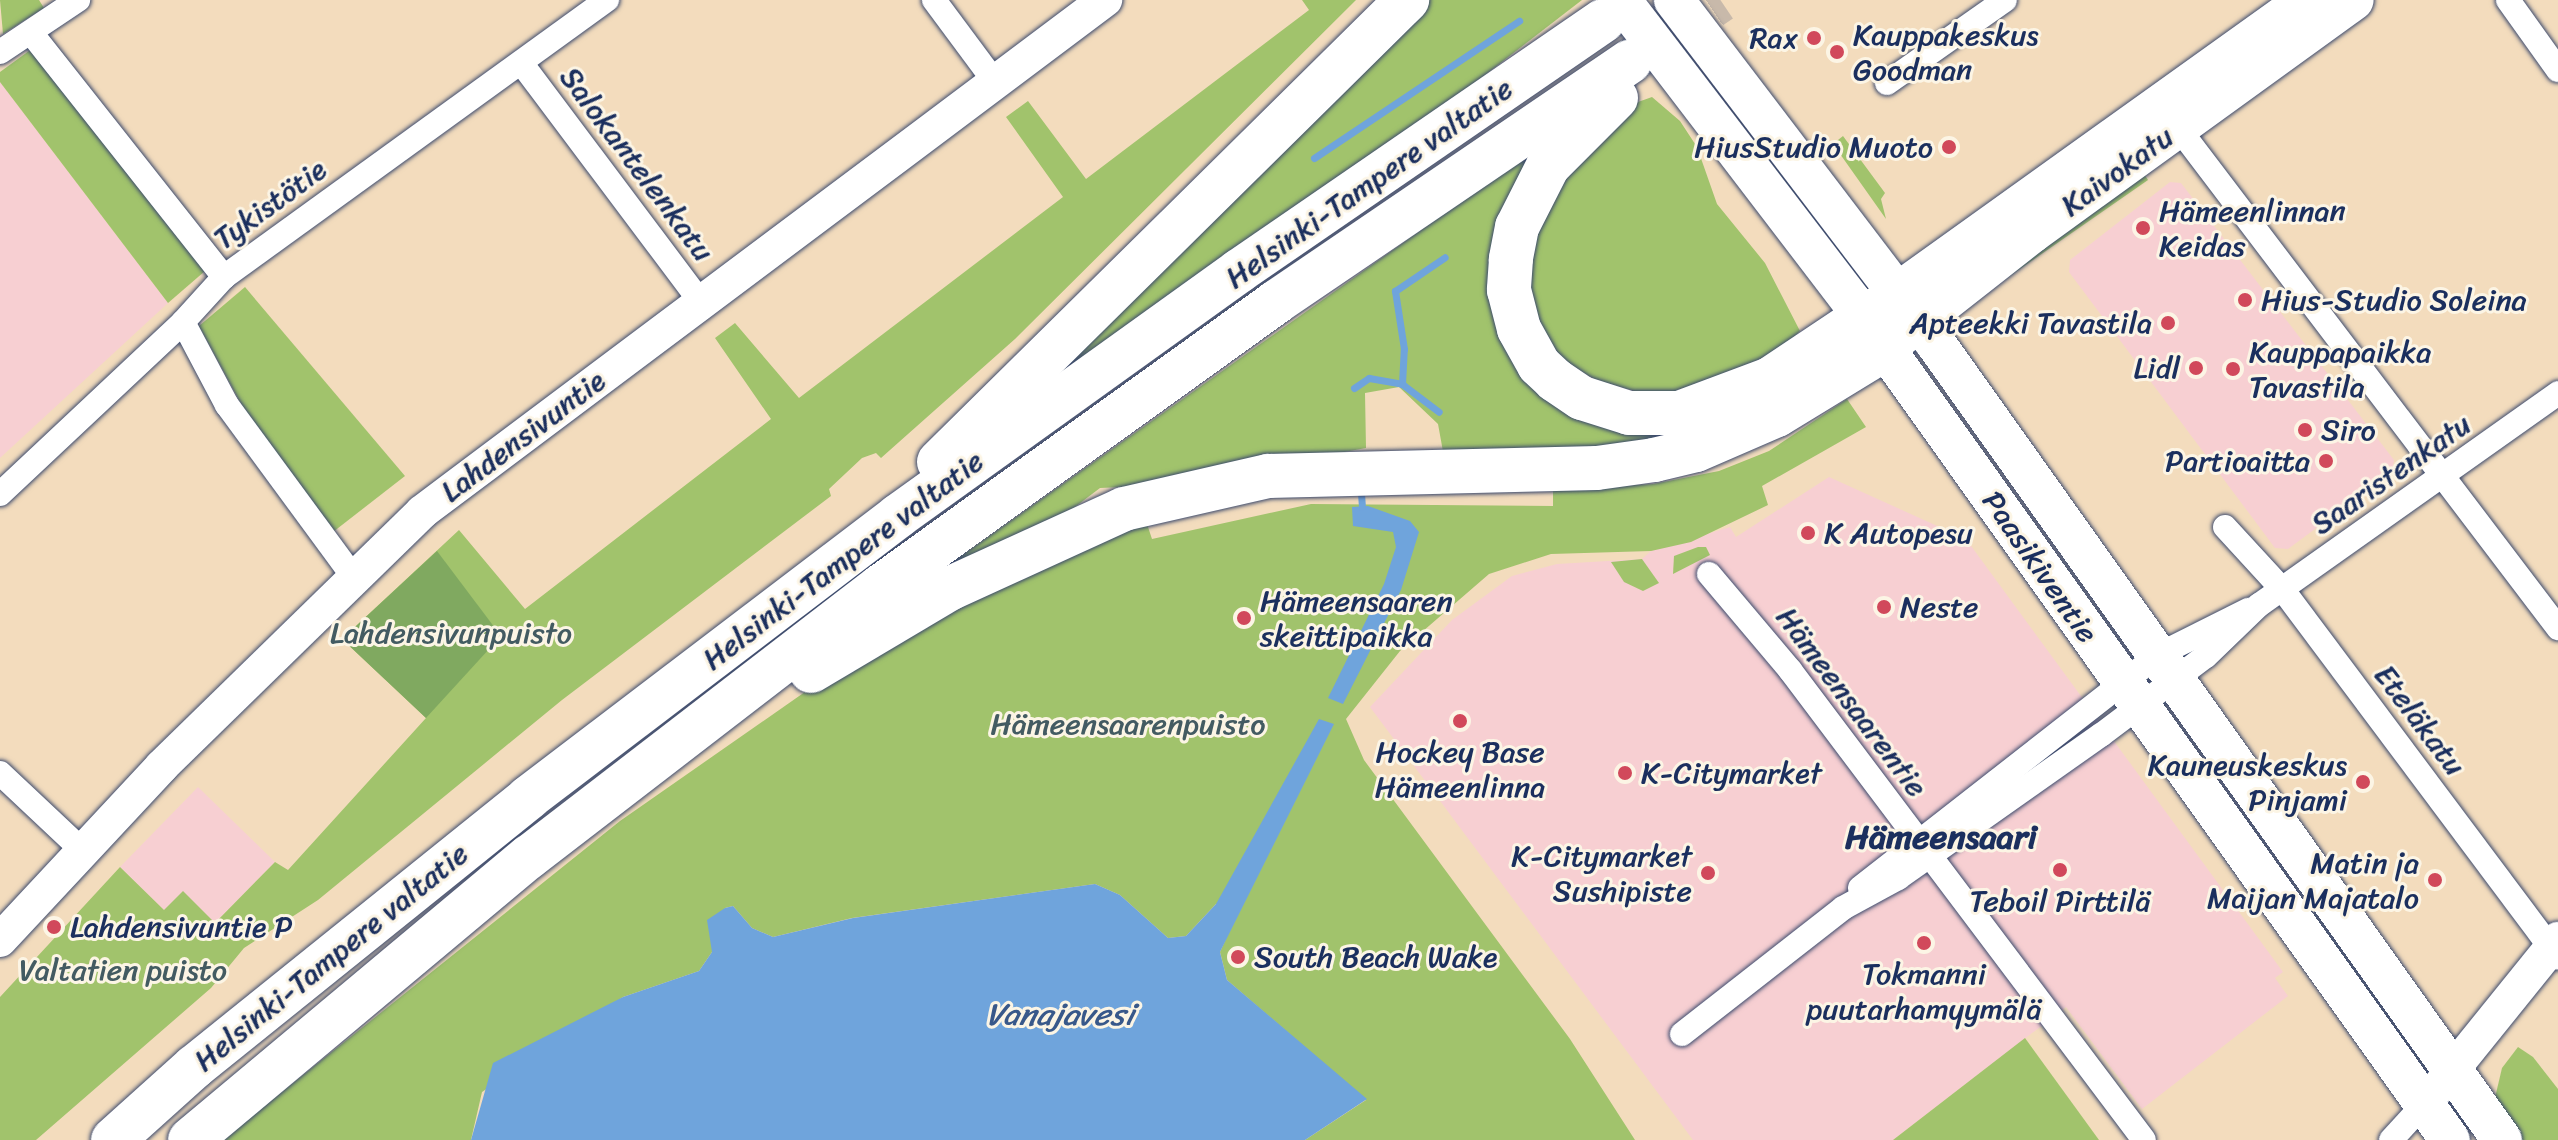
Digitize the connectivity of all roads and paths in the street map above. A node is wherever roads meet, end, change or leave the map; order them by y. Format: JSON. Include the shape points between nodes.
{"nodes":[{"id":1,"x":78,"y":0,"type":"edge"},
{"id":2,"x":607,"y":0,"type":"edge"},
{"id":3,"x":934,"y":0,"type":"edge"},
{"id":4,"x":1105,"y":0,"type":"edge"},
{"id":5,"x":1407,"y":0,"type":"edge"},
{"id":6,"x":1674,"y":0,"type":"edge"},
{"id":7,"x":2005,"y":0,"type":"edge"},
{"id":8,"x":2306,"y":0,"type":"edge"},
{"id":9,"x":2354,"y":0,"type":"edge"},
{"id":10,"x":2508,"y":0,"type":"edge"},
{"id":11,"x":1612,"y":11,"type":"edge"},
{"id":12,"x":32,"y":34,"type":"junction"},
{"id":13,"x":0,"y":52,"type":"edge"},
{"id":14,"x":522,"y":64,"type":"junction"},
{"id":15,"x":2558,"y":70,"type":"edge"},
{"id":16,"x":995,"y":82,"type":"junction"},
{"id":17,"x":1887,"y":83,"type":"dead end"},
{"id":18,"x":2169,"y":116,"type":"junction"},
{"id":19,"x":224,"y":277,"type":"junction"},
{"id":20,"x":701,"y":302,"type":"junction"},
{"id":21,"x":1891,"y":320,"type":"junction"},
{"id":22,"x":183,"y":322,"type":"junction"},
{"id":23,"x":2558,"y":393,"type":"edge"},
{"id":24,"x":2443,"y":477,"type":"junction"},
{"id":25,"x":0,"y":494,"type":"edge"},
{"id":26,"x":898,"y":516,"type":"junction"},
{"id":27,"x":2225,"y":527,"type":"dead end"},
{"id":28,"x":1709,"y":574,"type":"dead end"},
{"id":29,"x":352,"y":575,"type":"junction"},
{"id":30,"x":2283,"y":590,"type":"junction"},
{"id":31,"x":2558,"y":628,"type":"edge"},
{"id":32,"x":2166,"y":667,"type":"junction"},
{"id":33,"x":2129,"y":696,"type":"junction"},
{"id":34,"x":709,"y":722,"type":"junction"},
{"id":35,"x":0,"y":773,"type":"edge"},
{"id":36,"x":1923,"y":849,"type":"junction"},
{"id":37,"x":82,"y":850,"type":"junction"},
{"id":38,"x":0,"y":940,"type":"edge"},
{"id":39,"x":2555,"y":947,"type":"edge"},
{"id":40,"x":1682,"y":1034,"type":"dead end"},
{"id":41,"x":2455,"y":1068,"type":"junction"},
{"id":42,"x":2424,"y":1104,"type":"junction"},
{"id":43,"x":113,"y":1140,"type":"edge"},
{"id":44,"x":190,"y":1140,"type":"edge"},
{"id":45,"x":2144,"y":1140,"type":"edge"},
{"id":46,"x":2391,"y":1140,"type":"edge"},
{"id":47,"x":2450,"y":1140,"type":"edge"},
{"id":48,"x":2502,"y":1140,"type":"edge"}],
"edges":[{"from":1,"to":12,"type":"street"},
{"from":2,"to":14,"type":"street","name":"Tykistötie"},
{"from":3,"to":16,"type":"street"},
{"from":4,"to":16,"type":"main road","name":"Lahdensivuntie"},
{"from":5,"to":26,"type":"highway","via":[[949,449]]},
{"from":6,"to":21,"type":"main road","name":"Paasikiventie"},
{"from":7,"to":17,"type":"street"},
{"from":8,"to":18,"type":"main road","name":"Kaivokatu"},
{"from":9,"to":18,"type":"main road","name":"Kaivokatu"},
{"from":10,"to":15,"type":"street"},
{"from":11,"to":21,"type":"main road","name":"Paasikiventie"},
{"from":11,"to":26,"type":"highway","name":"Helsinki-Tampere valtatie"},
{"from":12,"to":13,"type":"street"},
{"from":12,"to":19,"type":"street"},
{"from":14,"to":19,"type":"street","name":"Tykistötie"},
{"from":14,"to":20,"type":"street","name":"Salokantelenkatu"},
{"from":16,"to":20,"type":"main road","name":"Lahdensivuntie"},
{"from":18,"to":21,"type":"main road","name":"Kaivokatu"},
{"from":18,"to":24,"type":"street"},
{"from":19,"to":22,"type":"street","name":"Tykistötie"},
{"from":20,"to":29,"type":"main road","name":"Lahdensivuntie","via":[[422,512]]},
{"from":21,"to":32,"type":"main road","name":"Paasikiventie","via":[[2064,522]]},
{"from":21,"to":33,"type":"main road","name":"Paasikiventie"},
{"from":21,"to":34,"type":"highway","via":[[1777,415],[1696,450],[1597,468],[1268,476],[1183,491],[1124,509],[951,588],[764,697]]},
{"from":21,"to":34,"type":"highway","name":"Helsinki-Tampere valtatie","via":[[1770,379],[1679,413],[1650,416],[1608,407],[1567,390],[1539,365],[1519,329],[1509,290],[1517,227],[1548,166],[1637,67],[1265,310],[881,586]]},
{"from":22,"to":25,"type":"street","name":"Tykistötie"},
{"from":22,"to":29,"type":"street","via":[[227,405]]},
{"from":23,"to":24,"type":"street","name":"Saaristenkatu"},
{"from":24,"to":30,"type":"street","name":"Saaristenkatu"},
{"from":24,"to":31,"type":"street"},
{"from":26,"to":43,"type":"highway","name":"Helsinki-Tampere valtatie","via":[[528,798],[194,1067]]},
{"from":27,"to":30,"type":"street","name":"Eteläkatu"},
{"from":28,"to":36,"type":"street","name":"Hämeensaarentie","via":[[1790,670]]},
{"from":29,"to":37,"type":"main road","name":"Lahdensivuntie"},
{"from":30,"to":32,"type":"street","name":"Saaristenkatu","via":[[2259,605],[2206,656]]},
{"from":30,"to":39,"type":"street","name":"Eteläkatu"},
{"from":32,"to":33,"type":"street","name":"Saaristenkatu"},
{"from":32,"to":41,"type":"main road","name":"Paasikiventie"},
{"from":33,"to":36,"type":"street","name":"Saaristenkatu"},
{"from":33,"to":42,"type":"main road","name":"Paasikiventie"},
{"from":34,"to":44,"type":"highway","name":"Helsinki-Tampere valtatie","via":[[529,857]]},
{"from":35,"to":37,"type":"street"},
{"from":36,"to":40,"type":"street","name":"Saaristenkatu","via":[[1870,877],[1843,908]]},
{"from":36,"to":45,"type":"street","name":"Hämeensaarentie"},
{"from":37,"to":38,"type":"main road","name":"Lahdensivuntie"},
{"from":39,"to":41,"type":"main road"},
{"from":41,"to":42,"type":"main road"},
{"from":41,"to":48,"type":"main road","name":"Paasikiventie"},
{"from":42,"to":46,"type":"street"},
{"from":42,"to":47,"type":"main road","name":"Paasikiventie"}]}
